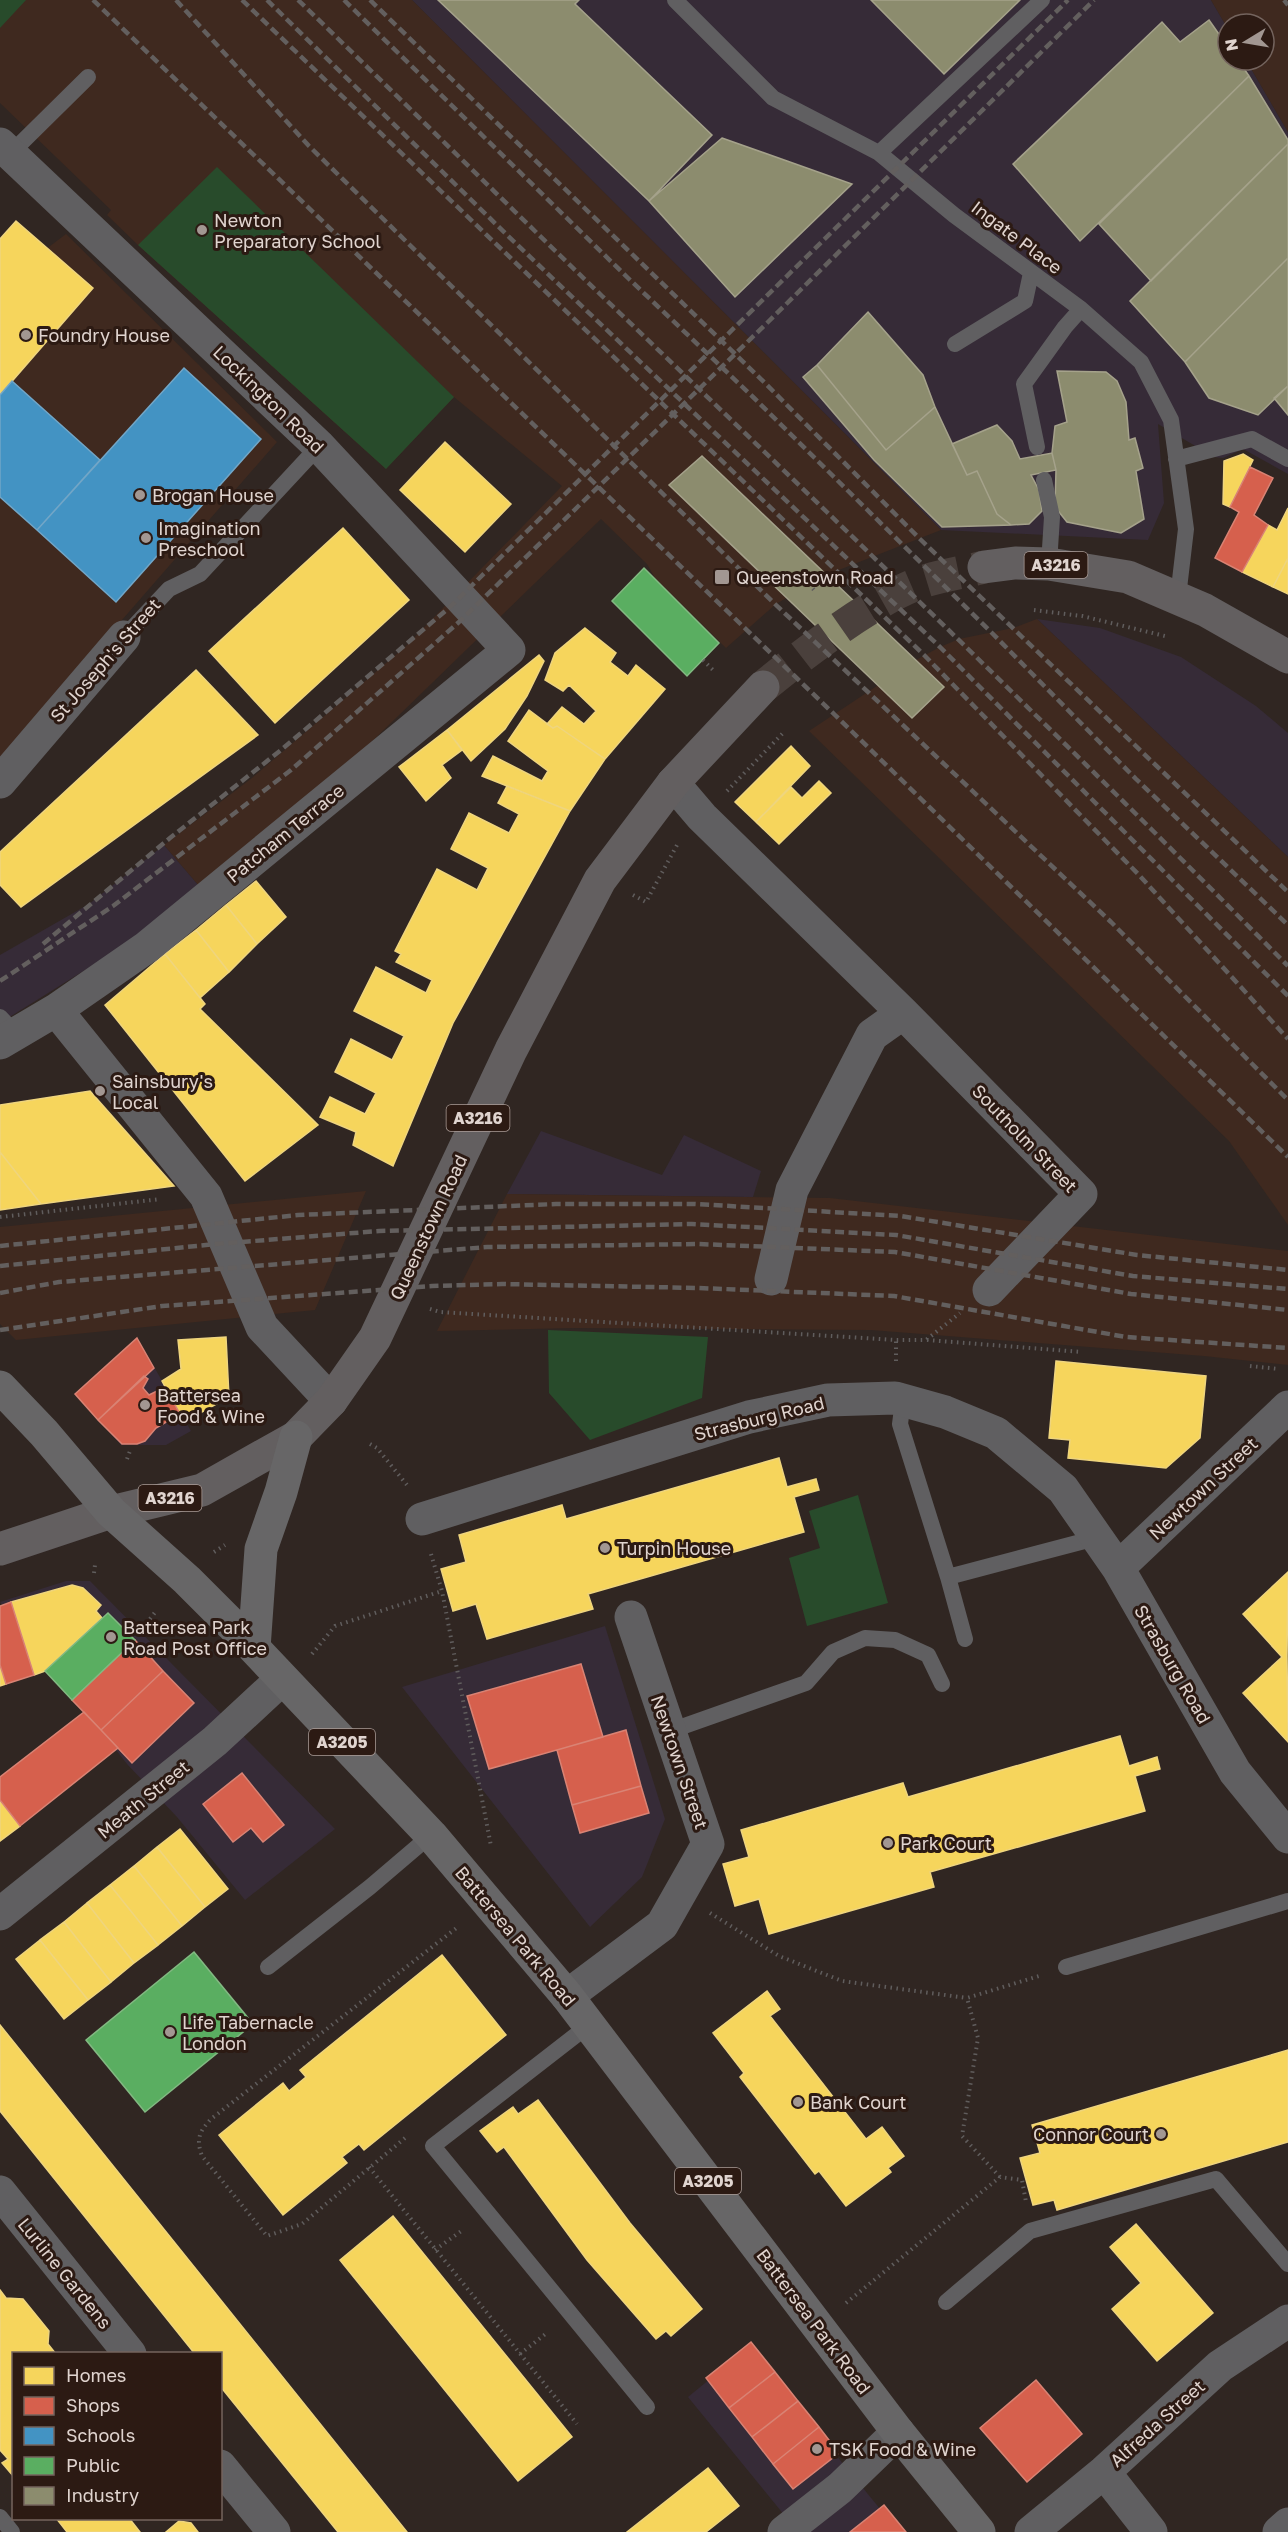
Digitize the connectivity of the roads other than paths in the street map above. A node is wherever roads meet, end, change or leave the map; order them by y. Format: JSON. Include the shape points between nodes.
{"nodes":[{"id":1,"x":675,"y":0,"type":"edge"},
{"id":2,"x":1042,"y":0,"type":"edge"},
{"id":3,"x":88,"y":77,"type":"dead end"},
{"id":4,"x":879,"y":153,"type":"junction"},
{"id":5,"x":7,"y":159,"type":"edge"},
{"id":6,"x":1031,"y":273,"type":"junction"},
{"id":7,"x":1081,"y":309,"type":"junction"},
{"id":8,"x":955,"y":344,"type":"dead end"},
{"id":9,"x":319,"y":446,"type":"junction"},
{"id":10,"x":1037,"y":447,"type":"dead end"},
{"id":11,"x":1176,"y":459,"type":"junction"},
{"id":12,"x":1288,"y":459,"type":"edge"},
{"id":13,"x":1044,"y":480,"type":"dead end"},
{"id":14,"x":1049,"y":564,"type":"junction"},
{"id":15,"x":984,"y":567,"type":"tunnel mouth"},
{"id":16,"x":1178,"y":597,"type":"junction"},
{"id":17,"x":124,"y":637,"type":"joint"},
{"id":18,"x":509,"y":650,"type":"joint"},
{"id":19,"x":1288,"y":657,"type":"edge"},
{"id":20,"x":763,"y":687,"type":"tunnel mouth"},
{"id":21,"x":0,"y":782,"type":"edge"},
{"id":22,"x":673,"y":783,"type":"junction"},
{"id":23,"x":56,"y":1010,"type":"junction"},
{"id":24,"x":903,"y":1013,"type":"junction"},
{"id":25,"x":6,"y":1031,"type":"edge"},
{"id":26,"x":771,"y":1279,"type":"dead end"},
{"id":27,"x":989,"y":1290,"type":"road end"},
{"id":28,"x":0,"y":1388,"type":"edge"},
{"id":29,"x":331,"y":1401,"type":"junction"},
{"id":30,"x":903,"y":1401,"type":"junction"},
{"id":31,"x":1288,"y":1407,"type":"edge"},
{"id":32,"x":296,"y":1437,"type":"junction"},
{"id":33,"x":111,"y":1512,"type":"junction"},
{"id":34,"x":422,"y":1520,"type":"road end"},
{"id":35,"x":1096,"y":1538,"type":"junction"},
{"id":36,"x":0,"y":1550,"type":"edge"},
{"id":37,"x":1118,"y":1568,"type":"junction"},
{"id":38,"x":948,"y":1577,"type":"junction"},
{"id":39,"x":631,"y":1617,"type":"dead end"},
{"id":40,"x":965,"y":1639,"type":"dead end"},
{"id":41,"x":254,"y":1648,"type":"junction"},
{"id":42,"x":286,"y":1682,"type":"junction"},
{"id":43,"x":942,"y":1684,"type":"dead end"},
{"id":44,"x":669,"y":1731,"type":"junction"},
{"id":45,"x":431,"y":1835,"type":"junction"},
{"id":46,"x":1288,"y":1837,"type":"edge"},
{"id":47,"x":1288,"y":1901,"type":"edge"},
{"id":48,"x":0,"y":1914,"type":"edge"},
{"id":49,"x":268,"y":1967,"type":"dead end"},
{"id":50,"x":1066,"y":1967,"type":"road end"},
{"id":51,"x":567,"y":1996,"type":"junction"},
{"id":52,"x":589,"y":2025,"type":"junction"},
{"id":53,"x":0,"y":2192,"type":"edge"},
{"id":54,"x":1288,"y":2264,"type":"edge"},
{"id":55,"x":946,"y":2302,"type":"dead end"},
{"id":56,"x":1288,"y":2321,"type":"edge"},
{"id":57,"x":128,"y":2352,"type":"edge"},
{"id":58,"x":647,"y":2407,"type":"dead end"},
{"id":59,"x":898,"y":2432,"type":"junction"},
{"id":60,"x":222,"y":2468,"type":"edge"},
{"id":61,"x":1104,"y":2472,"type":"junction"},
{"id":62,"x":0,"y":2517,"type":"edge"},
{"id":63,"x":1288,"y":2524,"type":"edge"},
{"id":64,"x":12,"y":2532,"type":"edge"},
{"id":65,"x":274,"y":2532,"type":"edge"},
{"id":66,"x":784,"y":2532,"type":"edge"},
{"id":67,"x":979,"y":2532,"type":"edge"},
{"id":68,"x":1031,"y":2532,"type":"edge"},
{"id":69,"x":1151,"y":2532,"type":"edge"},
{"id":70,"x":1279,"y":2532,"type":"edge"}],
"edges":[{"from":1,"to":4,"type":"lane","name":"Ingate Place","via":[[773,98]]},
{"from":2,"to":4,"type":"lane"},
{"from":3,"to":5,"type":"lane"},
{"from":4,"to":6,"type":"lane","name":"Ingate Place"},
{"from":5,"to":9,"type":"street","name":"Lockington Road"},
{"from":6,"to":7,"type":"lane","name":"Ingate Place"},
{"from":6,"to":8,"type":"lane","via":[[1025,301]]},
{"from":7,"to":10,"type":"lane","via":[[1024,384]]},
{"from":7,"to":11,"type":"lane","name":"Ingate Place","via":[[1142,362],[1171,420]]},
{"from":9,"to":17,"type":"lane","name":"St Joseph's Street","via":[[200,574],[164,594]]},
{"from":9,"to":18,"type":"street","name":"Lockington Road"},
{"from":11,"to":12,"type":"lane","via":[[1251,439]]},
{"from":11,"to":16,"type":"lane","name":"Ingate Place","via":[[1186,529]]},
{"from":13,"to":14,"type":"lane","via":[[1052,517]]},
{"from":14,"to":15,"type":"main road","number":"A3216"},
{"from":14,"to":16,"type":"main road","number":"A3216","via":[[1128,577]]},
{"from":16,"to":19,"type":"main road","number":"A3216"},
{"from":17,"to":21,"type":"street","name":"St Joseph's Street"},
{"from":18,"to":23,"type":"street","name":"Patcham Terrace","via":[[147,947]]},
{"from":20,"to":22,"type":"main road","name":"Queenstown Road","number":"A3216"},
{"from":22,"to":24,"type":"street","name":"Southolm Street","via":[[702,817]]},
{"from":22,"to":29,"type":"main road","name":"Queenstown Road","number":"A3216","via":[[589,898],[511,1050],[375,1338]]},
{"from":23,"to":25,"type":"street","name":"Patcham Terrace"},
{"from":23,"to":29,"type":"street","via":[[206,1196],[262,1328]]},
{"from":24,"to":26,"type":"street","via":[[872,1035],[792,1190]]},
{"from":24,"to":27,"type":"street","name":"Southolm Street","via":[[1081,1194]]},
{"from":28,"to":33,"type":"highway","name":"Battersea Park Road","number":"A3205"},
{"from":29,"to":32,"type":"main road","name":"Queenstown Road","number":"A3216"},
{"from":30,"to":34,"type":"street","name":"Strasburg Road","via":[[828,1400],[749,1417]]},
{"from":30,"to":35,"type":"street","name":"Strasburg Road","via":[[996,1432],[1063,1489]]},
{"from":30,"to":38,"type":"lane","via":[[900,1424]]},
{"from":31,"to":37,"type":"street","name":"Newtown Street"},
{"from":32,"to":33,"type":"main road","name":"Queenstown Road","number":"A3216","via":[[202,1490]]},
{"from":32,"to":41,"type":"highway","number":"A3216","via":[[261,1549]]},
{"from":33,"to":36,"type":"main road","name":"Queenstown Road","number":"A3216"},
{"from":33,"to":41,"type":"highway","name":"Battersea Park Road","number":"A3205","via":[[187,1580]]},
{"from":35,"to":37,"type":"street","name":"Strasburg Road"},
{"from":35,"to":38,"type":"lane"},
{"from":37,"to":46,"type":"street","name":"Strasburg Road","via":[[1235,1772]]},
{"from":38,"to":40,"type":"lane"},
{"from":39,"to":44,"type":"street","name":"Newtown Street"},
{"from":41,"to":42,"type":"highway","name":"Battersea Park Road","number":"A3205"},
{"from":42,"to":45,"type":"highway","name":"Battersea Park Road","number":"A3205"},
{"from":42,"to":48,"type":"street","name":"Meath Street"},
{"from":43,"to":44,"type":"lane","via":[[928,1656],[895,1640],[865,1638],[833,1652],[806,1683]]},
{"from":44,"to":51,"type":"street","name":"Newtown Street","via":[[708,1844],[662,1925]]},
{"from":45,"to":49,"type":"lane"},
{"from":45,"to":51,"type":"highway","name":"Battersea Park Road","number":"A3205"},
{"from":47,"to":50,"type":"lane"},
{"from":51,"to":52,"type":"highway","name":"Battersea Park Road","number":"A3205"},
{"from":52,"to":58,"type":"lane","via":[[433,2146]]},
{"from":52,"to":59,"type":"highway","name":"Battersea Park Road","number":"A3205"},
{"from":53,"to":57,"type":"street","name":"Lurline Gardens"},
{"from":54,"to":55,"type":"lane","via":[[1216,2179],[1030,2231]]},
{"from":56,"to":61,"type":"street","name":"Alfreda Street","via":[[1220,2366]]},
{"from":59,"to":66,"type":"street","via":[[840,2488]]},
{"from":59,"to":67,"type":"highway","name":"Battersea Park Road","number":"A3205"},
{"from":60,"to":65,"type":"street"},
{"from":61,"to":68,"type":"street","name":"Alfreda Street"},
{"from":61,"to":69,"type":"street"},
{"from":62,"to":64,"type":"lane"},
{"from":63,"to":70,"type":"street"}]}
